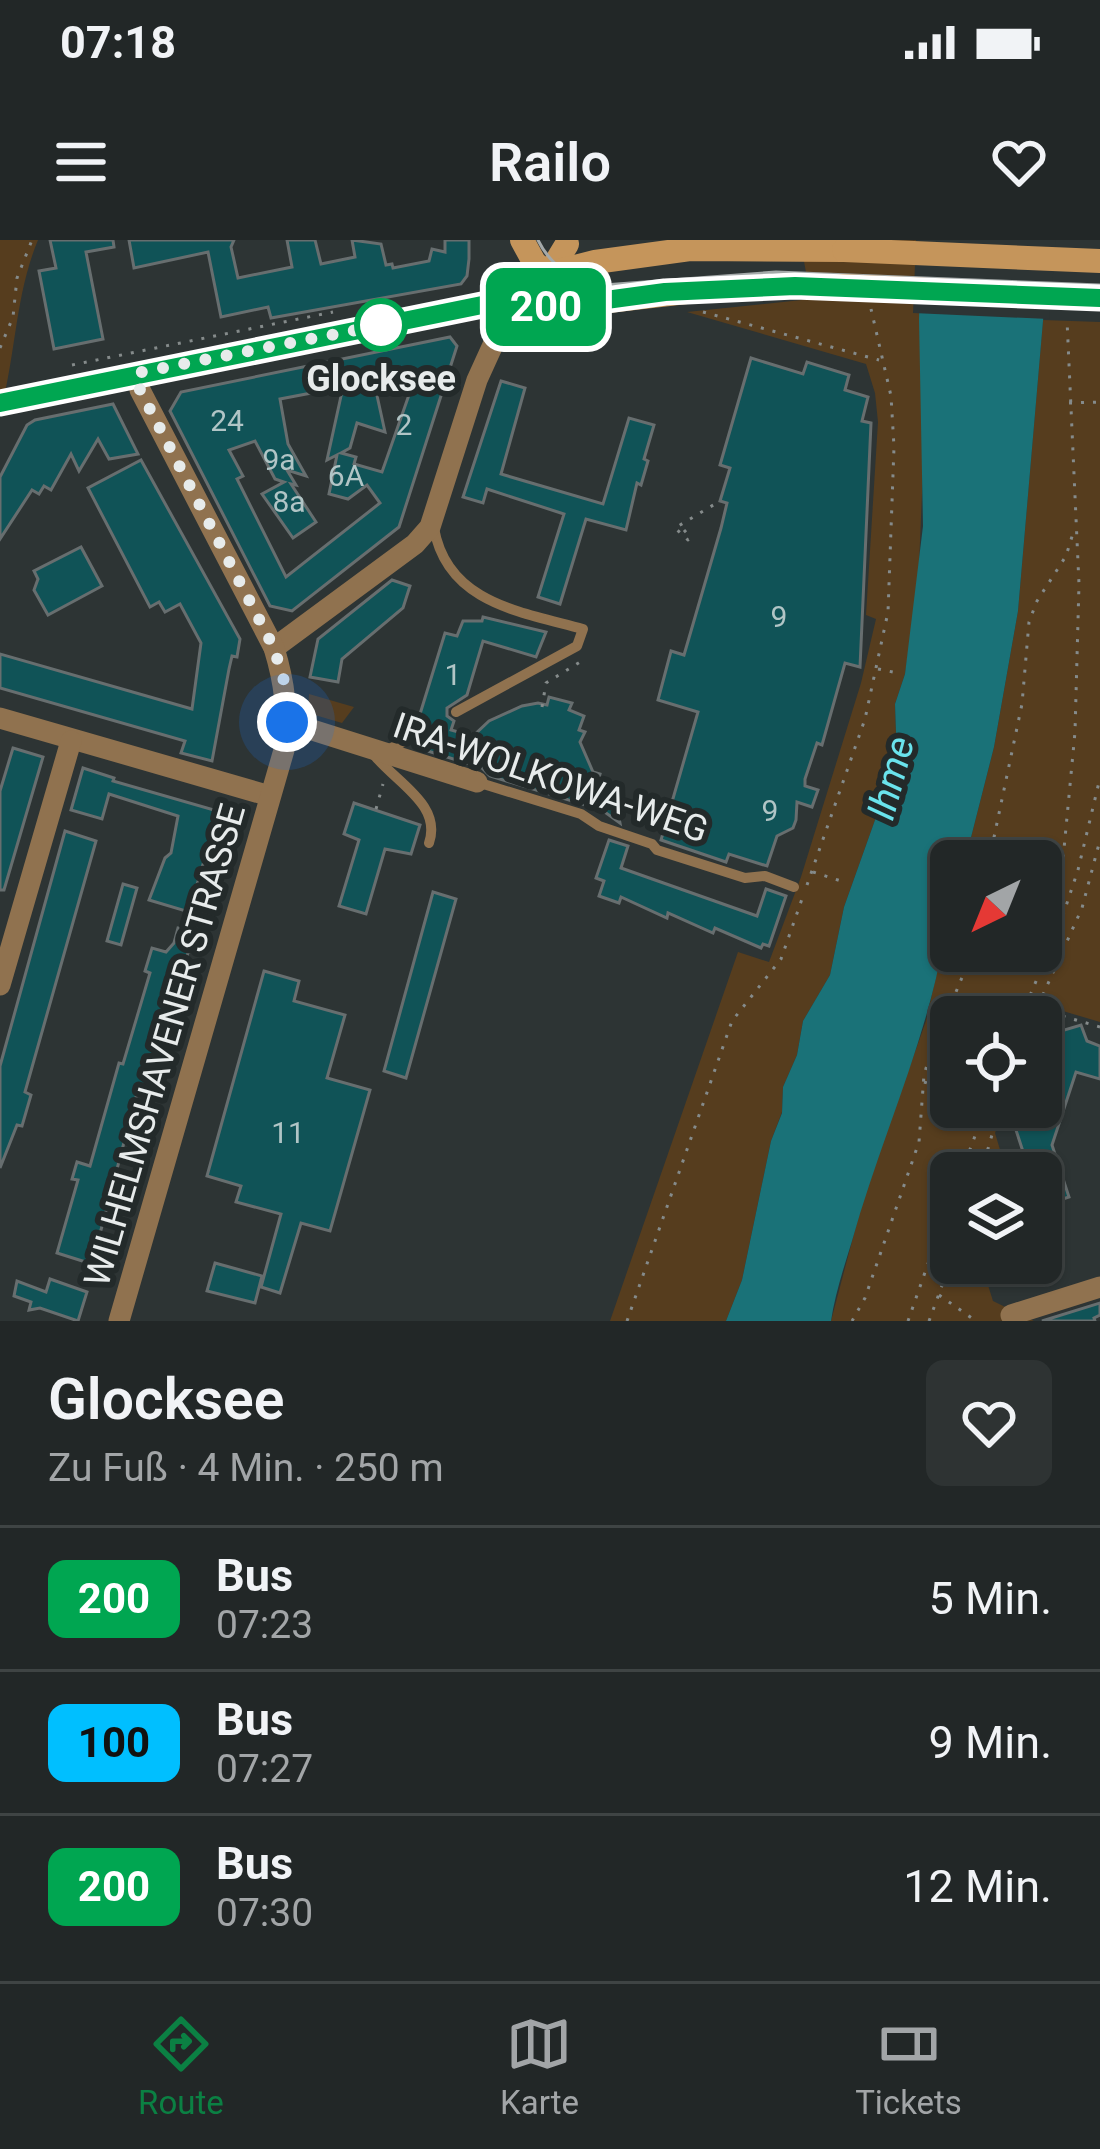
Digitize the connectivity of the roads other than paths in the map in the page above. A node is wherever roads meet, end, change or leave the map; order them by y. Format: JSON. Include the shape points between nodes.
{"nodes":[{"id":1,"x":519,"y":240,"type":"edge"},
{"id":2,"x":566,"y":242,"type":"edge"},
{"id":3,"x":1100,"y":261,"type":"edge"},
{"id":4,"x":595,"y":262,"type":"junction"},
{"id":5,"x":547,"y":277,"type":"junction"},
{"id":6,"x":1100,"y":298,"type":"edge"},
{"id":7,"x":506,"y":300,"type":"junction"},
{"id":8,"x":582,"y":304,"type":"junction"},
{"id":9,"x":137,"y":373,"type":"junction"},
{"id":10,"x":0,"y":404,"type":"edge"},
{"id":11,"x":434,"y":518,"type":"junction"},
{"id":12,"x":274,"y":648,"type":"junction"},
{"id":13,"x":457,"y":712,"type":"dead end"},
{"id":14,"x":0,"y":718,"type":"edge"},
{"id":15,"x":287,"y":722,"type":"junction"},
{"id":16,"x":414,"y":736,"type":"dead end"},
{"id":17,"x":71,"y":741,"type":"junction"},
{"id":18,"x":380,"y":758,"type":"junction"},
{"id":19,"x":477,"y":782,"type":"joint"},
{"id":20,"x":270,"y":796,"type":"junction"},
{"id":21,"x":430,"y":844,"type":"dead end"},
{"id":22,"x":794,"y":886,"type":"dead end"},
{"id":23,"x":0,"y":985,"type":"edge"},
{"id":24,"x":1100,"y":1286,"type":"edge"},
{"id":25,"x":1011,"y":1315,"type":"dead end"},
{"id":26,"x":119,"y":1321,"type":"edge"}],
"edges":[{"from":1,"to":5,"type":"street"},
{"from":1,"to":7,"type":"street"},
{"from":2,"to":4,"type":"street"},
{"from":2,"to":5,"type":"street"},
{"from":3,"to":4,"type":"street","bridge":true,"via":[[690,249]]},
{"from":4,"to":5,"type":"street"},
{"from":5,"to":7,"type":"street"},
{"from":5,"to":8,"type":"street"},
{"from":6,"to":8,"type":"street","bridge":true,"via":[[730,287]]},
{"from":7,"to":8,"type":"street"},
{"from":7,"to":9,"type":"street"},
{"from":7,"to":11,"type":"street"},
{"from":9,"to":10,"type":"street"},
{"from":9,"to":12,"type":"street","name":"WILHELMSHAVENER STRASSE"},
{"from":11,"to":12,"type":"street","via":[[415,544]]},
{"from":11,"to":13,"type":"lane","via":[[440,550],[470,590],[583,629],[577,646]]},
{"from":12,"to":15,"type":"street","name":"WILHELMSHAVENER STRASSE"},
{"from":14,"to":17,"type":"street"},
{"from":15,"to":18,"type":"street","name":"IRA-WOLKOWA-WEG"},
{"from":15,"to":20,"type":"street","name":"WILHELMSHAVENER STRASSE"},
{"from":16,"to":18,"type":"lane"},
{"from":17,"to":20,"type":"street"},
{"from":17,"to":23,"type":"street"},
{"from":18,"to":19,"type":"street","name":"IRA-WOLKOWA-WEG"},
{"from":18,"to":21,"type":"lane","via":[[431,814]]},
{"from":19,"to":22,"type":"lane","name":"IRA-WOLKOWA-WEG","via":[[581,814],[657,850]]},
{"from":20,"to":26,"type":"street","name":"WILHELMSHAVENER STRASSE"},
{"from":24,"to":25,"type":"street"}]}
